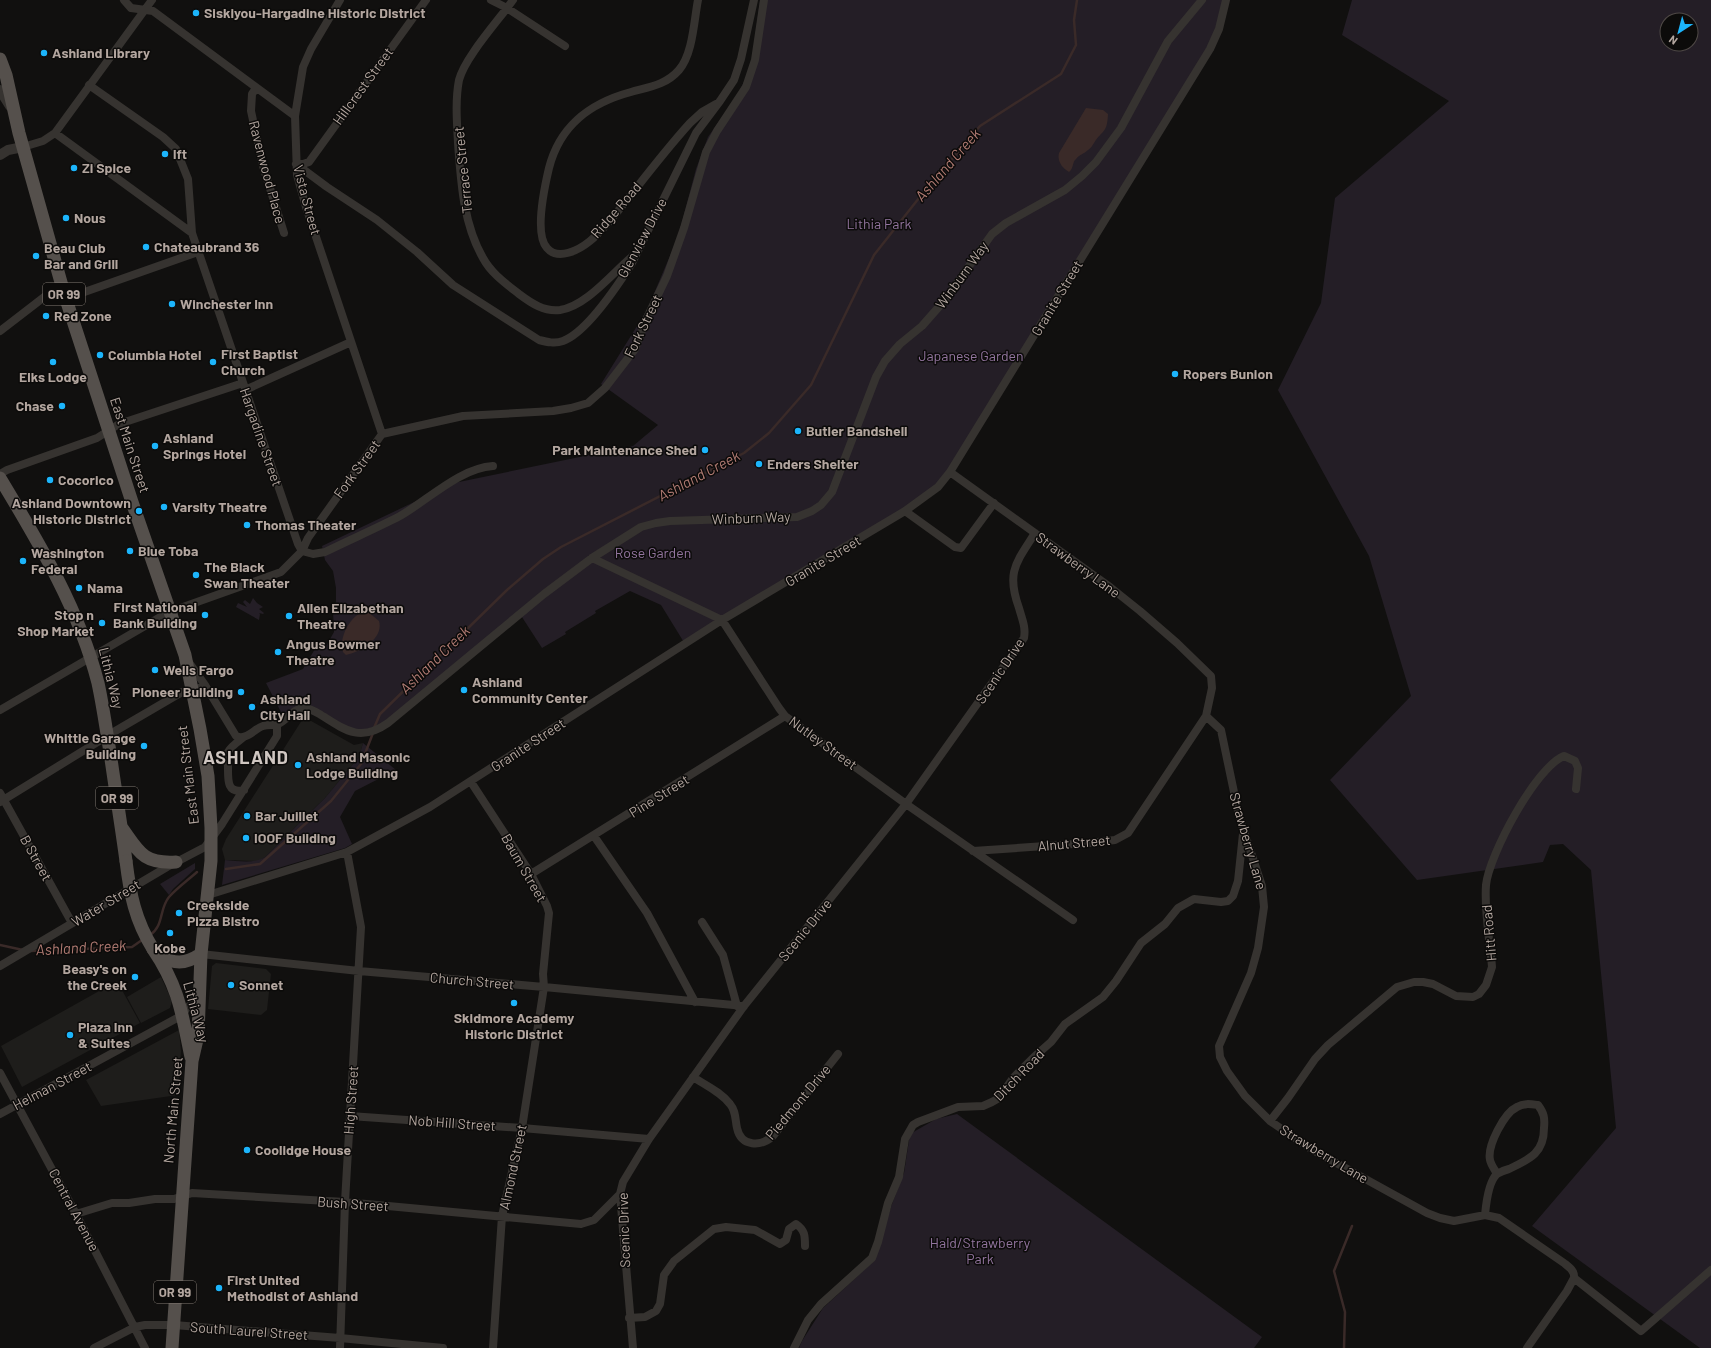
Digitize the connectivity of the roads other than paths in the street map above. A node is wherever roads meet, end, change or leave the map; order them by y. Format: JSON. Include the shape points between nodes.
{"nodes":[{"id":1,"x":124,"y":0,"type":"edge"},
{"id":2,"x":152,"y":0,"type":"edge"},
{"id":3,"x":426,"y":0,"type":"edge"},
{"id":4,"x":491,"y":0,"type":"edge"},
{"id":5,"x":513,"y":0,"type":"edge"},
{"id":6,"x":698,"y":0,"type":"edge"},
{"id":7,"x":754,"y":0,"type":"edge"},
{"id":8,"x":764,"y":0,"type":"edge"},
{"id":9,"x":1202,"y":0,"type":"edge"},
{"id":10,"x":1226,"y":0,"type":"edge"},
{"id":11,"x":338,"y":1,"type":"edge"},
{"id":12,"x":507,"y":8,"type":"junction"},
{"id":13,"x":146,"y":9,"type":"junction"},
{"id":14,"x":565,"y":46,"type":"dead end"},
{"id":15,"x":0,"y":59,"type":"edge"},
{"id":16,"x":89,"y":85,"type":"junction"},
{"id":17,"x":256,"y":88,"type":"junction"},
{"id":18,"x":0,"y":90,"type":"edge"},
{"id":19,"x":720,"y":102,"type":"junction"},
{"id":20,"x":15,"y":116,"type":"junction"},
{"id":21,"x":295,"y":116,"type":"junction"},
{"id":22,"x":55,"y":133,"type":"junction"},
{"id":23,"x":23,"y":147,"type":"junction"},
{"id":24,"x":0,"y":155,"type":"edge"},
{"id":25,"x":296,"y":164,"type":"junction"},
{"id":26,"x":192,"y":233,"type":"junction"},
{"id":27,"x":284,"y":233,"type":"dead end"},
{"id":28,"x":198,"y":252,"type":"junction"},
{"id":29,"x":636,"y":254,"type":"junction"},
{"id":30,"x":64,"y":293,"type":"junction"},
{"id":31,"x":0,"y":331,"type":"edge"},
{"id":32,"x":351,"y":342,"type":"junction"},
{"id":33,"x":244,"y":386,"type":"junction"},
{"id":34,"x":109,"y":431,"type":"junction"},
{"id":35,"x":382,"y":434,"type":"junction"},
{"id":36,"x":493,"y":466,"type":"dead end"},
{"id":37,"x":950,"y":472,"type":"junction"},
{"id":38,"x":0,"y":474,"type":"edge"},
{"id":39,"x":0,"y":478,"type":"edge"},
{"id":40,"x":994,"y":503,"type":"junction"},
{"id":41,"x":905,"y":511,"type":"junction"},
{"id":42,"x":1035,"y":533,"type":"junction"},
{"id":43,"x":302,"y":551,"type":"junction"},
{"id":44,"x":592,"y":558,"type":"junction"},
{"id":45,"x":169,"y":612,"type":"junction"},
{"id":46,"x":722,"y":620,"type":"junction"},
{"id":47,"x":185,"y":655,"type":"junction"},
{"id":48,"x":90,"y":658,"type":"junction"},
{"id":49,"x":192,"y":689,"type":"junction"},
{"id":50,"x":211,"y":695,"type":"junction"},
{"id":51,"x":0,"y":710,"type":"edge"},
{"id":52,"x":785,"y":716,"type":"junction"},
{"id":53,"x":1206,"y":716,"type":"junction"},
{"id":54,"x":277,"y":725,"type":"junction"},
{"id":55,"x":108,"y":736,"type":"junction"},
{"id":56,"x":244,"y":737,"type":"junction"},
{"id":57,"x":471,"y":782,"type":"junction"},
{"id":58,"x":1576,"y":789,"type":"dead end"},
{"id":59,"x":244,"y":790,"type":"junction"},
{"id":60,"x":1,"y":798,"type":"edge"},
{"id":61,"x":906,"y":804,"type":"junction"},
{"id":62,"x":121,"y":826,"type":"junction"},
{"id":63,"x":1244,"y":831,"type":"junction"},
{"id":64,"x":594,"y":836,"type":"junction"},
{"id":65,"x":211,"y":839,"type":"junction"},
{"id":66,"x":973,"y":851,"type":"junction"},
{"id":67,"x":347,"y":852,"type":"junction"},
{"id":68,"x":176,"y":862,"type":"junction"},
{"id":69,"x":531,"y":874,"type":"junction"},
{"id":70,"x":208,"y":895,"type":"junction"},
{"id":71,"x":1073,"y":920,"type":"dead end"},
{"id":72,"x":702,"y":922,"type":"dead end"},
{"id":73,"x":72,"y":923,"type":"junction"},
{"id":74,"x":155,"y":952,"type":"junction"},
{"id":75,"x":202,"y":954,"type":"junction"},
{"id":76,"x":0,"y":966,"type":"edge"},
{"id":77,"x":359,"y":971,"type":"junction"},
{"id":78,"x":544,"y":987,"type":"junction"},
{"id":79,"x":199,"y":989,"type":"junction"},
{"id":80,"x":695,"y":1002,"type":"junction"},
{"id":81,"x":740,"y":1006,"type":"junction"},
{"id":82,"x":183,"y":1014,"type":"junction"},
{"id":83,"x":838,"y":1054,"type":"dead end"},
{"id":84,"x":192,"y":1060,"type":"junction"},
{"id":85,"x":0,"y":1073,"type":"edge"},
{"id":86,"x":693,"y":1077,"type":"junction"},
{"id":87,"x":16,"y":1105,"type":"junction"},
{"id":88,"x":0,"y":1114,"type":"edge"},
{"id":89,"x":350,"y":1116,"type":"junction"},
{"id":90,"x":1270,"y":1122,"type":"junction"},
{"id":91,"x":522,"y":1128,"type":"junction"},
{"id":92,"x":649,"y":1139,"type":"junction"},
{"id":93,"x":1497,"y":1174,"type":"junction"},
{"id":94,"x":620,"y":1194,"type":"junction"},
{"id":95,"x":181,"y":1196,"type":"junction"},
{"id":96,"x":345,"y":1202,"type":"junction"},
{"id":97,"x":76,"y":1214,"type":"junction"},
{"id":98,"x":1485,"y":1215,"type":"junction"},
{"id":99,"x":502,"y":1216,"type":"junction"},
{"id":100,"x":805,"y":1246,"type":"dead end"},
{"id":101,"x":1711,"y":1270,"type":"edge"},
{"id":102,"x":1574,"y":1278,"type":"junction"},
{"id":103,"x":629,"y":1318,"type":"junction"},
{"id":104,"x":174,"y":1325,"type":"junction"},
{"id":105,"x":135,"y":1327,"type":"junction"},
{"id":106,"x":340,"y":1338,"type":"junction"},
{"id":107,"x":634,"y":1347,"type":"edge"},
{"id":108,"x":94,"y":1348,"type":"edge"},
{"id":109,"x":145,"y":1348,"type":"edge"},
{"id":110,"x":172,"y":1348,"type":"edge"},
{"id":111,"x":340,"y":1348,"type":"edge"},
{"id":112,"x":443,"y":1348,"type":"edge"},
{"id":113,"x":493,"y":1348,"type":"edge"},
{"id":114,"x":794,"y":1348,"type":"edge"},
{"id":115,"x":1527,"y":1348,"type":"edge"}],
"edges":[{"from":1,"to":13,"type":"street","via":[[131,8]]},
{"from":2,"to":13,"type":"street"},
{"from":3,"to":25,"type":"street","name":"Hillcrest Street","via":[[309,162]]},
{"from":4,"to":12,"type":"street"},
{"from":5,"to":12,"type":"street","name":"Terrace Street"},
{"from":6,"to":19,"type":"street","name":"Ridge Road","via":[[690,45],[684,62],[671,78],[660,85],[599,104],[577,119],[561,138],[551,161],[544,189],[541,219],[545,246],[551,252],[561,254],[590,241],[690,123],[702,112]]},
{"from":7,"to":19,"type":"street","name":"Glenview Drive","via":[[738,70]]},
{"from":8,"to":35,"type":"street","name":"Fork Street","via":[[755,60],[746,87],[706,152],[675,256],[635,349],[605,388],[588,403],[571,408],[464,416]]},
{"from":9,"to":44,"type":"street","name":"Winburn Way","via":[[1168,41],[1121,128],[1096,162],[1065,190],[1006,223],[992,234],[944,301],[885,361],[876,377],[832,492],[822,505],[804,515],[787,518],[670,521],[648,524]]},
{"from":10,"to":37,"type":"street","name":"Granite Street","via":[[1219,29],[1210,49]]},
{"from":11,"to":21,"type":"street","name":"Vista Street","via":[[303,67]]},
{"from":12,"to":14,"type":"street"},
{"from":12,"to":29,"type":"street","name":"Terrace Street","via":[[464,66],[457,91],[461,180],[469,226],[482,258],[496,276],[525,299],[544,308],[560,310],[577,305]]},
{"from":13,"to":16,"type":"street"},
{"from":13,"to":17,"type":"street","via":[[153,11]]},
{"from":15,"to":20,"type":"main road","number":"OR 99"},
{"from":16,"to":22,"type":"street"},
{"from":16,"to":26,"type":"street","name":"Hargadine Street","via":[[176,149],[188,179]]},
{"from":17,"to":21,"type":"street"},
{"from":17,"to":27,"type":"street","name":"Ravenwood Place","via":[[252,94],[251,111],[263,166]]},
{"from":18,"to":20,"type":"street","name":"East Main Street"},
{"from":19,"to":29,"type":"street","name":"Glenview Drive","via":[[690,143]]},
{"from":20,"to":23,"type":"main road","name":"East Main Street","number":"OR 99"},
{"from":21,"to":25,"type":"street","name":"Vista Street"},
{"from":22,"to":23,"type":"street","via":[[43,141]]},
{"from":22,"to":26,"type":"street"},
{"from":23,"to":24,"type":"street","via":[[8,150]]},
{"from":23,"to":30,"type":"main road","name":"East Main Street","number":"OR 99"},
{"from":25,"to":29,"type":"street","name":"Glenview Drive","via":[[377,220],[453,285],[539,340],[551,343],[562,341],[584,327],[623,277]]},
{"from":25,"to":32,"type":"street","name":"Vista Street","via":[[306,207]]},
{"from":26,"to":28,"type":"street","name":"Hargadine Street"},
{"from":28,"to":30,"type":"street","via":[[76,294]]},
{"from":28,"to":33,"type":"street","name":"Hargadine Street"},
{"from":30,"to":31,"type":"street","via":[[56,290],[49,292]]},
{"from":30,"to":34,"type":"main road","name":"East Main Street","number":"OR 99"},
{"from":32,"to":33,"type":"street"},
{"from":32,"to":35,"type":"street","name":"Vista Street"},
{"from":33,"to":34,"type":"street","via":[[119,424]]},
{"from":33,"to":43,"type":"street","name":"Hargadine Street"},
{"from":34,"to":38,"type":"street","via":[[97,438]]},
{"from":34,"to":45,"type":"main road","name":"East Main Street","number":"OR 99"},
{"from":35,"to":43,"type":"street","name":"Fork Street","via":[[308,538]]},
{"from":36,"to":43,"type":"street","via":[[483,466],[468,472],[400,516],[325,552],[313,554]]},
{"from":37,"to":40,"type":"street","name":"Strawberry Lane"},
{"from":37,"to":41,"type":"street","name":"Granite Street","via":[[938,488]]},
{"from":39,"to":48,"type":"main road","name":"Lithia Way","number":"OR 99","via":[[53,570],[75,617]]},
{"from":40,"to":41,"type":"street","via":[[961,548],[955,547]]},
{"from":40,"to":42,"type":"street","name":"Strawberry Lane"},
{"from":41,"to":46,"type":"street","name":"Granite Street"},
{"from":42,"to":53,"type":"street","name":"Strawberry Lane","via":[[1140,611],[1206,670],[1211,676],[1212,688]]},
{"from":42,"to":61,"type":"street","name":"Scenic Drive","via":[[1012,575],[1014,594],[1025,625],[1024,638]]},
{"from":43,"to":45,"type":"street","name":"Fork Street","via":[[282,572]]},
{"from":44,"to":46,"type":"street"},
{"from":44,"to":54,"type":"street","name":"Winburn Way","via":[[544,594],[380,729],[370,733],[347,731],[313,710],[304,708]]},
{"from":45,"to":47,"type":"main road","name":"East Main Street","number":"OR 99"},
{"from":45,"to":48,"type":"street","name":"Fork Street"},
{"from":46,"to":52,"type":"street","name":"Nutley Street"},
{"from":46,"to":57,"type":"street","name":"Granite Street"},
{"from":47,"to":49,"type":"main road","name":"East Main Street","number":"OR 99"},
{"from":47,"to":50,"type":"street"},
{"from":48,"to":51,"type":"street","name":"Fork Street"},
{"from":48,"to":55,"type":"main road","name":"Lithia Way","number":"OR 99"},
{"from":49,"to":50,"type":"street","via":[[204,689]]},
{"from":49,"to":55,"type":"street","via":[[182,692]]},
{"from":49,"to":65,"type":"main road","name":"East Main Street","number":"OR 99","via":[[208,776]]},
{"from":50,"to":56,"type":"street","via":[[236,736]]},
{"from":52,"to":61,"type":"street","name":"Nutley Street"},
{"from":52,"to":64,"type":"street","name":"Pine Street"},
{"from":53,"to":63,"type":"street","name":"Strawberry Lane","via":[[1220,730]]},
{"from":53,"to":66,"type":"street","name":"Alnut Street","via":[[1134,825],[1121,838],[1089,843]]},
{"from":54,"to":56,"type":"street","name":"Winburn Way","via":[[264,725]]},
{"from":54,"to":59,"type":"street","via":[[277,736]]},
{"from":55,"to":60,"type":"street"},
{"from":55,"to":62,"type":"main road","name":"Lithia Way","number":"OR 99"},
{"from":56,"to":59,"type":"street","via":[[227,755],[230,785],[238,792]]},
{"from":57,"to":67,"type":"street","name":"Granite Street"},
{"from":57,"to":69,"type":"street","name":"Baum Street"},
{"from":58,"to":90,"type":"street","name":"Hitt Road","via":[[1578,768],[1575,761],[1564,756],[1556,759],[1521,805],[1497,852],[1489,872],[1486,896],[1492,967],[1483,990],[1473,997],[1462,998],[1423,982],[1396,987],[1328,1045]]},
{"from":59,"to":65,"type":"street"},
{"from":60,"to":73,"type":"street","name":"B Street"},
{"from":61,"to":66,"type":"street","name":"Nutley Street"},
{"from":61,"to":81,"type":"street","name":"Scenic Drive"},
{"from":62,"to":68,"type":"main road","via":[[143,856],[161,863]]},
{"from":62,"to":74,"type":"main road","name":"Lithia Way","number":"OR 99","bridge":true,"via":[[136,915]]},
{"from":63,"to":90,"type":"street","name":"Strawberry Lane","via":[[1262,886],[1264,907],[1258,948],[1251,973],[1222,1038],[1219,1051],[1227,1071],[1238,1087]]},
{"from":63,"to":114,"type":"street","name":"Ditch Road","via":[[1238,881],[1228,901],[1194,899],[1178,908],[1165,924],[1141,943],[1103,997],[1065,1024],[1051,1042],[1013,1078],[999,1098],[983,1106],[958,1107],[913,1126],[905,1139],[899,1177],[888,1203],[875,1252],[867,1264],[820,1304],[808,1320]]},
{"from":64,"to":69,"type":"street","name":"Pine Street"},
{"from":64,"to":80,"type":"street","via":[[647,913]]},
{"from":65,"to":68,"type":"street","name":"Water Street","via":[[199,850]]},
{"from":65,"to":70,"type":"main road","name":"North Main Street","number":"OR 99"},
{"from":66,"to":71,"type":"street","name":"Nutley Street"},
{"from":67,"to":70,"type":"street","name":"Granite Street"},
{"from":67,"to":77,"type":"street","name":"High Street","via":[[361,927]]},
{"from":68,"to":73,"type":"street","name":"Water Street"},
{"from":69,"to":78,"type":"street","name":"Baum Street","via":[[549,913]]},
{"from":70,"to":75,"type":"main road","name":"North Main Street","number":"OR 99"},
{"from":72,"to":81,"type":"street","via":[[723,955]]},
{"from":73,"to":76,"type":"street","name":"Water Street"},
{"from":74,"to":75,"type":"main road","via":[[169,961],[179,963]]},
{"from":74,"to":82,"type":"main road","name":"Lithia Way","number":"OR 99","via":[[174,987]]},
{"from":75,"to":77,"type":"street","name":"Church Street"},
{"from":75,"to":79,"type":"main road","name":"North Main Street","number":"OR 99"},
{"from":77,"to":78,"type":"street","name":"Church Street"},
{"from":77,"to":89,"type":"street","name":"High Street"},
{"from":78,"to":80,"type":"street","name":"Church Street"},
{"from":78,"to":91,"type":"street","name":"Almond Street"},
{"from":79,"to":82,"type":"street","name":"Helman Street"},
{"from":79,"to":84,"type":"main road","name":"North Main Street","number":"OR 99","via":[[198,1036]]},
{"from":80,"to":81,"type":"street","name":"Church Street"},
{"from":81,"to":86,"type":"street","name":"Scenic Drive"},
{"from":82,"to":84,"type":"main road","name":"Lithia Way","number":"OR 99"},
{"from":82,"to":87,"type":"street","name":"Helman Street"},
{"from":83,"to":86,"type":"street","name":"Piedmont Drive","via":[[773,1136],[758,1144],[749,1142],[740,1135],[735,1113],[729,1102]]},
{"from":84,"to":95,"type":"main road","name":"North Main Street","number":"OR 99"},
{"from":85,"to":87,"type":"street","name":"Central Avenue"},
{"from":86,"to":92,"type":"street","name":"Scenic Drive"},
{"from":87,"to":88,"type":"street","name":"Helman Street"},
{"from":87,"to":97,"type":"street","name":"Central Avenue"},
{"from":89,"to":91,"type":"street","name":"Nob Hill Street"},
{"from":89,"to":96,"type":"street","name":"High Street"},
{"from":90,"to":98,"type":"street","name":"Strawberry Lane","via":[[1311,1149],[1427,1213],[1454,1221]]},
{"from":91,"to":92,"type":"street","name":"Nob Hill Street"},
{"from":91,"to":99,"type":"street","name":"Almond Street"},
{"from":92,"to":94,"type":"street","name":"Scenic Drive","via":[[623,1182]]},
{"from":93,"to":93,"type":"street","via":[[1534,1156],[1540,1147],[1544,1136],[1545,1119],[1538,1105],[1524,1104],[1515,1107],[1504,1117],[1490,1151],[1490,1160]]},
{"from":93,"to":98,"type":"street","via":[[1489,1192]]},
{"from":94,"to":99,"type":"street","name":"Bush Street","via":[[594,1220],[581,1224]]},
{"from":94,"to":103,"type":"street","name":"Scenic Drive"},
{"from":95,"to":96,"type":"street","name":"Bush Street","via":[[192,1193]]},
{"from":95,"to":97,"type":"street","name":"Bush Street","via":[[174,1199],[112,1203]]},
{"from":95,"to":104,"type":"main road","name":"North Main Street","number":"OR 99"},
{"from":96,"to":99,"type":"street","name":"Bush Street"},
{"from":96,"to":106,"type":"street","name":"High Street"},
{"from":97,"to":105,"type":"street","name":"Central Avenue"},
{"from":98,"to":102,"type":"street","name":"Strawberry Lane","via":[[1499,1218],[1564,1263],[1572,1270]]},
{"from":99,"to":113,"type":"street","name":"Almond Street"},
{"from":100,"to":103,"type":"street","via":[[803,1229],[796,1224],[789,1229],[786,1240],[780,1244],[755,1230],[726,1227],[714,1229],[674,1261],[664,1276],[660,1304],[656,1311],[645,1317]]},
{"from":101,"to":102,"type":"street","name":"Strawberry Lane","via":[[1641,1331]]},
{"from":102,"to":115,"type":"street"},
{"from":103,"to":107,"type":"street","name":"Scenic Drive"},
{"from":104,"to":105,"type":"street","name":"South Laurel Street"},
{"from":104,"to":106,"type":"street","name":"South Laurel Street"},
{"from":104,"to":110,"type":"main road","name":"North Main Street","number":"OR 99"},
{"from":105,"to":108,"type":"street"},
{"from":105,"to":109,"type":"street","name":"Central Avenue"},
{"from":106,"to":111,"type":"street","name":"High Street"},
{"from":106,"to":112,"type":"street","name":"South Laurel Street"}]}
